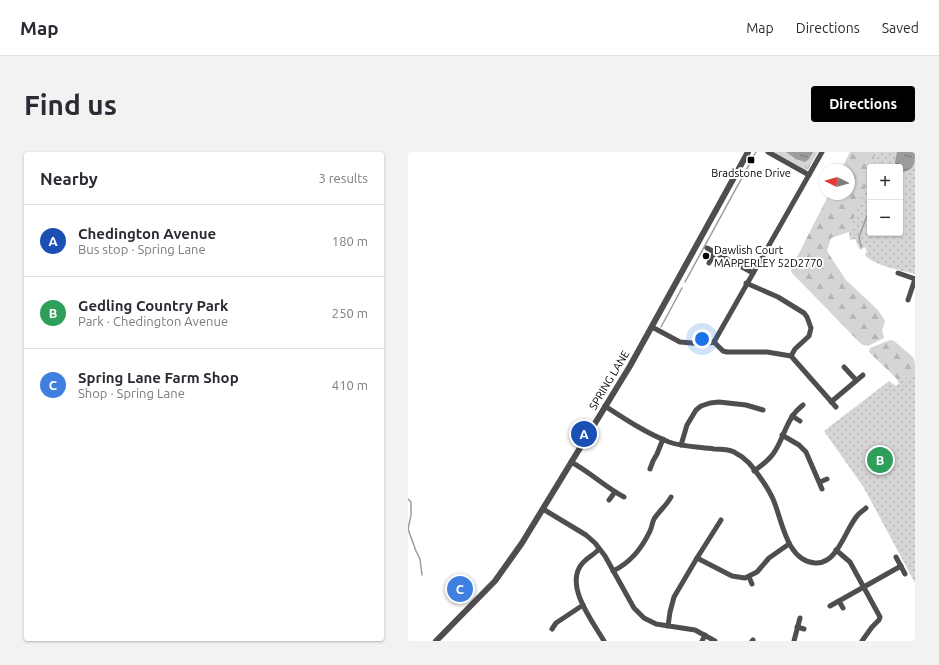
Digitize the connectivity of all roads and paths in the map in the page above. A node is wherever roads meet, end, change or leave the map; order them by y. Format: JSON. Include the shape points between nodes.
{"nodes":[{"id":1,"x":748,"y":152,"type":"edge"},
{"id":2,"x":768,"y":152,"type":"edge"},
{"id":3,"x":822,"y":152,"type":"edge"},
{"id":4,"x":809,"y":175,"type":"junction"},
{"id":5,"x":707,"y":248,"type":"dead end"},
{"id":6,"x":715,"y":252,"type":"junction"},
{"id":7,"x":709,"y":263,"type":"dead end"},
{"id":8,"x":753,"y":273,"type":"junction"},
{"id":9,"x":898,"y":273,"type":"dead end"},
{"id":10,"x":915,"y":279,"type":"edge"},
{"id":11,"x":746,"y":283,"type":"junction"},
{"id":12,"x":908,"y":300,"type":"dead end"},
{"id":13,"x":652,"y":327,"type":"junction"},
{"id":14,"x":714,"y":342,"type":"junction"},
{"id":15,"x":791,"y":356,"type":"junction"},
{"id":16,"x":844,"y":366,"type":"dead end"},
{"id":17,"x":863,"y":375,"type":"dead end"},
{"id":18,"x":856,"y":380,"type":"junction"},
{"id":19,"x":831,"y":402,"type":"junction"},
{"id":20,"x":803,"y":405,"type":"dead end"},
{"id":21,"x":605,"y":406,"type":"junction"},
{"id":22,"x":836,"y":407,"type":"dead end"},
{"id":23,"x":759,"y":411,"type":"dead end"},
{"id":24,"x":792,"y":416,"type":"junction"},
{"id":25,"x":800,"y":420,"type":"dead end"},
{"id":26,"x":782,"y":436,"type":"junction"},
{"id":27,"x":662,"y":439,"type":"junction"},
{"id":28,"x":681,"y":445,"type":"junction"},
{"id":29,"x":647,"y":457,"type":"dead end"},
{"id":30,"x":653,"y":460,"type":"junction"},
{"id":31,"x":571,"y":462,"type":"junction"},
{"id":32,"x":650,"y":469,"type":"dead end"},
{"id":33,"x":754,"y":471,"type":"junction"},
{"id":34,"x":827,"y":478,"type":"dead end"},
{"id":35,"x":820,"y":482,"type":"junction"},
{"id":36,"x":822,"y":489,"type":"dead end"},
{"id":37,"x":615,"y":492,"type":"junction"},
{"id":38,"x":624,"y":497,"type":"dead end"},
{"id":39,"x":671,"y":497,"type":"dead end"},
{"id":40,"x":609,"y":500,"type":"dead end"},
{"id":41,"x":866,"y":508,"type":"dead end"},
{"id":42,"x":543,"y":509,"type":"junction"},
{"id":43,"x":852,"y":512,"type":"dead end"},
{"id":44,"x":857,"y":516,"type":"junction"},
{"id":45,"x":721,"y":520,"type":"dead end"},
{"id":46,"x":717,"y":526,"type":"junction"},
{"id":47,"x":723,"y":530,"type":"dead end"},
{"id":48,"x":789,"y":544,"type":"junction"},
{"id":49,"x":600,"y":549,"type":"junction"},
{"id":50,"x":836,"y":550,"type":"junction"},
{"id":51,"x":696,"y":558,"type":"junction"},
{"id":52,"x":896,"y":558,"type":"dead end"},
{"id":53,"x":901,"y":566,"type":"junction"},
{"id":54,"x":613,"y":571,"type":"junction"},
{"id":55,"x":905,"y":574,"type":"dead end"},
{"id":56,"x":749,"y":577,"type":"junction"},
{"id":57,"x":752,"y":584,"type":"dead end"},
{"id":58,"x":864,"y":586,"type":"junction"},
{"id":59,"x":839,"y":601,"type":"junction"},
{"id":60,"x":583,"y":605,"type":"junction"},
{"id":61,"x":830,"y":606,"type":"dead end"},
{"id":62,"x":843,"y":608,"type":"dead end"},
{"id":63,"x":800,"y":618,"type":"dead end"},
{"id":64,"x":556,"y":623,"type":"junction"},
{"id":65,"x":668,"y":626,"type":"junction"},
{"id":66,"x":797,"y":627,"type":"junction"},
{"id":67,"x":562,"y":628,"type":"dead end"},
{"id":68,"x":552,"y":629,"type":"dead end"},
{"id":69,"x":804,"y":629,"type":"dead end"},
{"id":70,"x":705,"y":636,"type":"junction"},
{"id":71,"x":436,"y":641,"type":"edge"},
{"id":72,"x":604,"y":641,"type":"edge"},
{"id":73,"x":702,"y":641,"type":"edge"},
{"id":74,"x":715,"y":641,"type":"edge"},
{"id":75,"x":794,"y":641,"type":"edge"},
{"id":76,"x":862,"y":641,"type":"edge"}],
"edges":[{"from":1,"to":13,"type":"street","name":"SPRING LANE"},
{"from":2,"to":4,"type":"street"},
{"from":3,"to":4,"type":"street"},
{"from":4,"to":8,"type":"street"},
{"from":5,"to":6,"type":"street"},
{"from":6,"to":7,"type":"street"},
{"from":6,"to":8,"type":"street"},
{"from":8,"to":11,"type":"street"},
{"from":9,"to":10,"type":"street"},
{"from":10,"to":12,"type":"street"},
{"from":11,"to":14,"type":"street"},
{"from":11,"to":15,"type":"street","via":[[778,297],[807,316],[811,328],[809,336]]},
{"from":13,"to":14,"type":"street","via":[[680,342]]},
{"from":13,"to":21,"type":"street","name":"SPRING LANE"},
{"from":14,"to":15,"type":"street","via":[[727,352],[767,352]]},
{"from":15,"to":19,"type":"street"},
{"from":16,"to":18,"type":"street"},
{"from":17,"to":18,"type":"street"},
{"from":18,"to":19,"type":"street"},
{"from":19,"to":22,"type":"street"},
{"from":20,"to":24,"type":"street"},
{"from":21,"to":27,"type":"street"},
{"from":21,"to":31,"type":"street","name":"SPRING LANE"},
{"from":23,"to":28,"type":"street","via":[[746,405],[719,402],[701,406],[687,425]]},
{"from":24,"to":25,"type":"street"},
{"from":24,"to":26,"type":"street"},
{"from":26,"to":33,"type":"street","via":[[773,455]]},
{"from":26,"to":35,"type":"street","via":[[806,452]]},
{"from":27,"to":28,"type":"street"},
{"from":27,"to":30,"type":"street"},
{"from":28,"to":33,"type":"street","via":[[734,452]]},
{"from":29,"to":30,"type":"street"},
{"from":30,"to":32,"type":"street"},
{"from":31,"to":37,"type":"street"},
{"from":31,"to":42,"type":"street","name":"SPRING LANE"},
{"from":33,"to":48,"type":"street","via":[[772,497]]},
{"from":34,"to":35,"type":"street"},
{"from":35,"to":36,"type":"street"},
{"from":37,"to":38,"type":"street"},
{"from":37,"to":40,"type":"street"},
{"from":39,"to":54,"type":"street","via":[[670,504],[654,519],[650,531],[632,559]]},
{"from":41,"to":44,"type":"street"},
{"from":42,"to":49,"type":"street","via":[[586,535]]},
{"from":42,"to":71,"type":"street","name":"SPRING LANE","via":[[495,581]]},
{"from":43,"to":44,"type":"street"},
{"from":44,"to":50,"type":"street"},
{"from":45,"to":46,"type":"street"},
{"from":46,"to":47,"type":"street"},
{"from":46,"to":51,"type":"street"},
{"from":48,"to":50,"type":"street","via":[[810,563],[825,562]]},
{"from":48,"to":56,"type":"street","via":[[772,555],[760,570]]},
{"from":49,"to":54,"type":"street"},
{"from":49,"to":60,"type":"street","via":[[584,562],[578,571],[577,592]]},
{"from":50,"to":58,"type":"street","via":[[850,562]]},
{"from":51,"to":56,"type":"street","via":[[732,576]]},
{"from":51,"to":65,"type":"street","via":[[674,597]]},
{"from":52,"to":53,"type":"street"},
{"from":53,"to":55,"type":"street"},
{"from":53,"to":58,"type":"street"},
{"from":54,"to":65,"type":"street","via":[[638,613],[652,623]]},
{"from":56,"to":57,"type":"street"},
{"from":58,"to":59,"type":"street"},
{"from":58,"to":76,"type":"street","via":[[880,617]]},
{"from":59,"to":61,"type":"street"},
{"from":59,"to":62,"type":"street"},
{"from":60,"to":64,"type":"street"},
{"from":60,"to":72,"type":"street"},
{"from":63,"to":66,"type":"street"},
{"from":64,"to":67,"type":"street"},
{"from":64,"to":68,"type":"street"},
{"from":65,"to":70,"type":"street","via":[[691,629]]},
{"from":66,"to":69,"type":"street"},
{"from":66,"to":75,"type":"street"},
{"from":70,"to":73,"type":"street"},
{"from":70,"to":74,"type":"street"}]}
